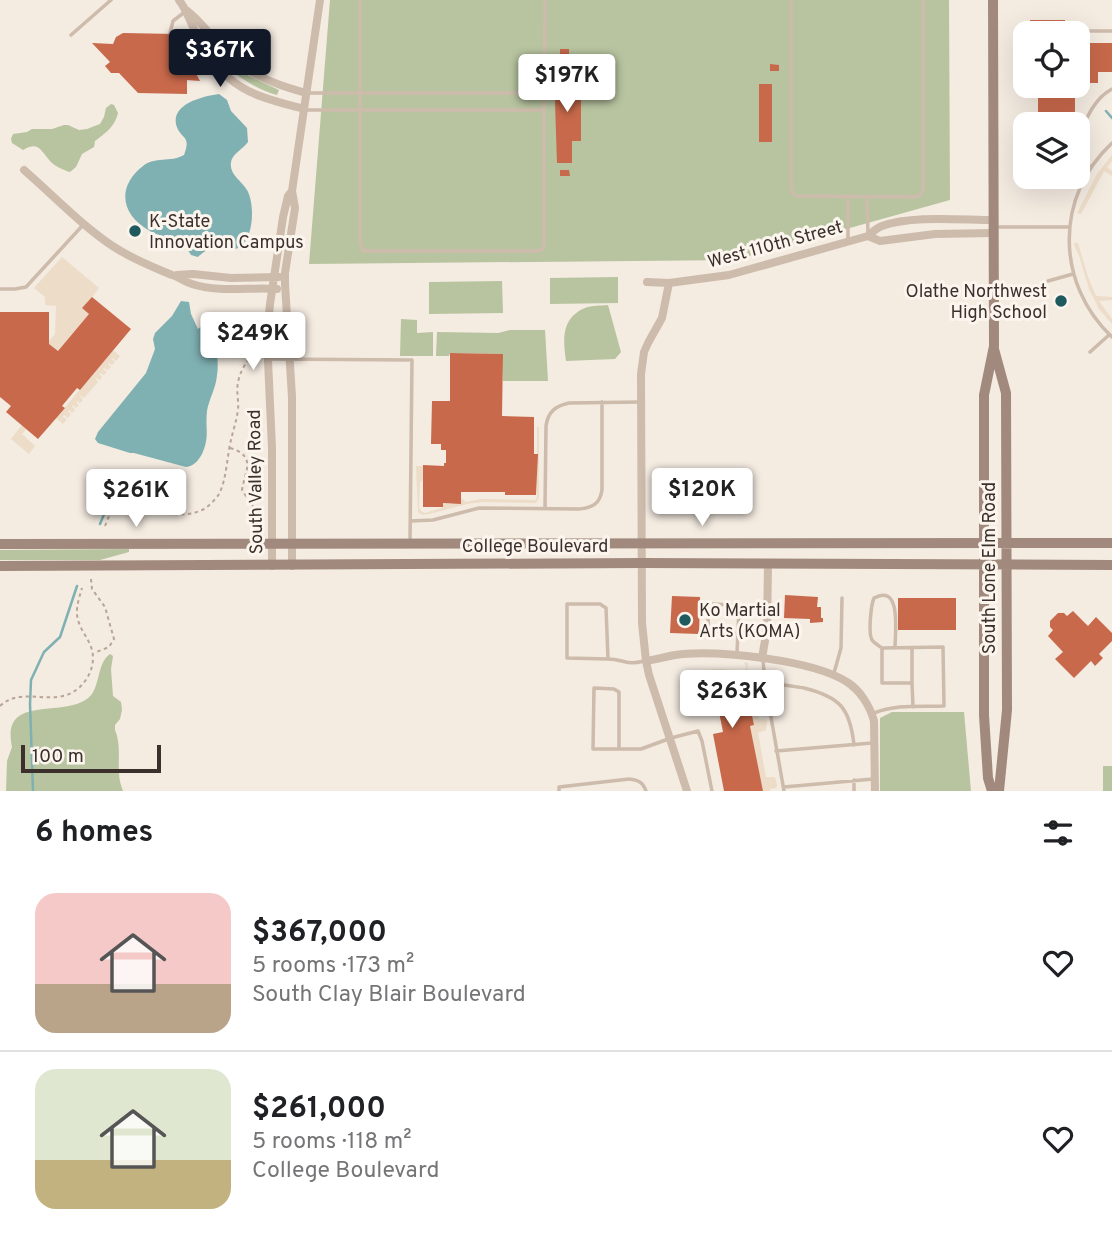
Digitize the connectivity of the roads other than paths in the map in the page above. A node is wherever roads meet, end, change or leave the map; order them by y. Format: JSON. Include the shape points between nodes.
{"nodes":[{"id":1,"x":111,"y":0,"type":"edge"},
{"id":2,"x":179,"y":0,"type":"edge"},
{"id":3,"x":320,"y":0,"type":"edge"},
{"id":4,"x":360,"y":0,"type":"edge"},
{"id":5,"x":545,"y":0,"type":"edge"},
{"id":6,"x":791,"y":0,"type":"edge"},
{"id":7,"x":923,"y":0,"type":"edge"},
{"id":8,"x":993,"y":0,"type":"edge"},
{"id":9,"x":186,"y":10,"type":"junction"},
{"id":10,"x":1090,"y":31,"type":"edge"},
{"id":11,"x":1112,"y":31,"type":"edge"},
{"id":12,"x":170,"y":33,"type":"dead end"},
{"id":13,"x":71,"y":35,"type":"dead end"},
{"id":14,"x":1112,"y":89,"type":"edge"},
{"id":15,"x":306,"y":93,"type":"junction"},
{"id":16,"x":359,"y":93,"type":"junction"},
{"id":17,"x":544,"y":93,"type":"junction"},
{"id":18,"x":304,"y":109,"type":"junction"},
{"id":19,"x":360,"y":110,"type":"junction"},
{"id":20,"x":544,"y":110,"type":"junction"},
{"id":21,"x":1090,"y":113,"type":"edge"},
{"id":22,"x":1112,"y":143,"type":"edge"},
{"id":23,"x":1091,"y":167,"type":"joint"},
{"id":24,"x":24,"y":170,"type":"dead end"},
{"id":25,"x":292,"y":191,"type":"junction"},
{"id":26,"x":848,"y":196,"type":"junction"},
{"id":27,"x":867,"y":197,"type":"junction"},
{"id":28,"x":84,"y":223,"type":"junction"},
{"id":29,"x":994,"y":227,"type":"junction"},
{"id":30,"x":1069,"y":227,"type":"junction"},
{"id":31,"x":868,"y":236,"type":"junction"},
{"id":32,"x":848,"y":240,"type":"junction"},
{"id":33,"x":1073,"y":274,"type":"junction"},
{"id":34,"x":174,"y":275,"type":"junction"},
{"id":35,"x":274,"y":277,"type":"junction"},
{"id":36,"x":285,"y":278,"type":"junction"},
{"id":37,"x":1048,"y":281,"type":"dead end"},
{"id":38,"x":648,"y":282,"type":"dead end"},
{"id":39,"x":669,"y":283,"type":"junction"},
{"id":40,"x":0,"y":289,"type":"edge"},
{"id":41,"x":272,"y":289,"type":"junction"},
{"id":42,"x":285,"y":289,"type":"junction"},
{"id":43,"x":1111,"y":336,"type":"edge"},
{"id":44,"x":994,"y":346,"type":"junction"},
{"id":45,"x":1090,"y":352,"type":"dead end"},
{"id":46,"x":268,"y":359,"type":"junction"},
{"id":47,"x":290,"y":359,"type":"junction"},
{"id":48,"x":602,"y":402,"type":"junction"},
{"id":49,"x":640,"y":402,"type":"junction"},
{"id":50,"x":545,"y":509,"type":"junction"},
{"id":51,"x":410,"y":520,"type":"junction"},
{"id":52,"x":1112,"y":542,"type":"edge"},
{"id":53,"x":984,"y":543,"type":"junction"},
{"id":54,"x":1007,"y":543,"type":"junction"},
{"id":55,"x":0,"y":544,"type":"edge"},
{"id":56,"x":272,"y":544,"type":"junction"},
{"id":57,"x":292,"y":544,"type":"junction"},
{"id":58,"x":410,"y":544,"type":"junction"},
{"id":59,"x":642,"y":544,"type":"junction"},
{"id":60,"x":642,"y":563,"type":"junction"},
{"id":61,"x":768,"y":565,"type":"junction"},
{"id":62,"x":984,"y":565,"type":"junction"},
{"id":63,"x":1007,"y":565,"type":"junction"},
{"id":64,"x":1112,"y":565,"type":"edge"},
{"id":65,"x":0,"y":566,"type":"edge"},
{"id":66,"x":272,"y":566,"type":"junction"},
{"id":67,"x":292,"y":566,"type":"junction"},
{"id":68,"x":842,"y":598,"type":"dead end"},
{"id":69,"x":738,"y":634,"type":"junction"},
{"id":70,"x":882,"y":648,"type":"junction"},
{"id":71,"x":895,"y":648,"type":"junction"},
{"id":72,"x":912,"y":648,"type":"junction"},
{"id":73,"x":737,"y":655,"type":"junction"},
{"id":74,"x":762,"y":658,"type":"junction"},
{"id":75,"x":608,"y":659,"type":"junction"},
{"id":76,"x":646,"y":661,"type":"junction"},
{"id":77,"x":833,"y":675,"type":"junction"},
{"id":78,"x":765,"y":683,"type":"junction"},
{"id":79,"x":912,"y":683,"type":"junction"},
{"id":80,"x":913,"y":707,"type":"junction"},
{"id":81,"x":872,"y":714,"type":"junction"},
{"id":82,"x":671,"y":738,"type":"junction"},
{"id":83,"x":875,"y":743,"type":"junction"},
{"id":84,"x":854,"y":745,"type":"junction"},
{"id":85,"x":619,"y":749,"type":"junction"},
{"id":86,"x":776,"y":751,"type":"junction"},
{"id":87,"x":875,"y":779,"type":"junction"},
{"id":88,"x":854,"y":780,"type":"junction"},
{"id":89,"x":586,"y":785,"type":"junction"},
{"id":90,"x":784,"y":789,"type":"edge"},
{"id":91,"x":559,"y":791,"type":"edge"},
{"id":92,"x":586,"y":791,"type":"edge"},
{"id":93,"x":646,"y":791,"type":"edge"},
{"id":94,"x":687,"y":791,"type":"edge"},
{"id":95,"x":712,"y":791,"type":"edge"},
{"id":96,"x":854,"y":791,"type":"edge"},
{"id":97,"x":875,"y":791,"type":"edge"},
{"id":98,"x":992,"y":791,"type":"edge"},
{"id":99,"x":999,"y":791,"type":"edge"}],
"edges":[{"from":1,"to":13,"type":"lane"},
{"from":2,"to":9,"type":"street"},
{"from":3,"to":15,"type":"street","name":"South Valley Road"},
{"from":4,"to":16,"type":"lane"},
{"from":5,"to":17,"type":"lane"},
{"from":6,"to":26,"type":"lane","via":[[793,194]]},
{"from":7,"to":27,"type":"lane","via":[[923,190],[916,197]]},
{"from":8,"to":29,"type":"main road","name":"South Lone Elm Road"},
{"from":9,"to":12,"type":"lane","via":[[173,21]]},
{"from":9,"to":15,"type":"street","via":[[245,69]]},
{"from":9,"to":18,"type":"street","via":[[228,77],[265,98]]},
{"from":10,"to":11,"type":"lane"},
{"from":14,"to":21,"type":"lane"},
{"from":15,"to":16,"type":"lane"},
{"from":15,"to":18,"type":"street","name":"South Valley Road"},
{"from":16,"to":17,"type":"lane"},
{"from":16,"to":19,"type":"lane"},
{"from":17,"to":20,"type":"lane"},
{"from":18,"to":19,"type":"lane"},
{"from":18,"to":25,"type":"street","name":"South Valley Road"},
{"from":19,"to":20,"type":"lane"},
{"from":19,"to":20,"type":"lane","via":[[363,251],[539,251],[544,244]]},
{"from":22,"to":23,"type":"lane"},
{"from":23,"to":30,"type":"lane","via":[[1075,200]]},
{"from":24,"to":28,"type":"street"},
{"from":25,"to":35,"type":"street","name":"South Valley Road"},
{"from":25,"to":36,"type":"street","name":"South Valley Road","via":[[295,208]]},
{"from":26,"to":27,"type":"lane"},
{"from":26,"to":32,"type":"lane"},
{"from":27,"to":31,"type":"lane"},
{"from":28,"to":34,"type":"street","via":[[126,254]]},
{"from":28,"to":40,"type":"lane","via":[[31,283]]},
{"from":29,"to":30,"type":"lane"},
{"from":29,"to":31,"type":"street","name":"West 110th Street","via":[[880,241]]},
{"from":29,"to":31,"type":"street","name":"West 110th Street","via":[[925,220],[880,227]]},
{"from":29,"to":44,"type":"main road","name":"South Lone Elm Road"},
{"from":30,"to":33,"type":"lane"},
{"from":31,"to":32,"type":"street","name":"West 110th Street"},
{"from":32,"to":39,"type":"street","name":"West 110th Street","via":[[742,272]]},
{"from":33,"to":37,"type":"lane"},
{"from":33,"to":43,"type":"lane","via":[[1085,302]]},
{"from":34,"to":35,"type":"street"},
{"from":34,"to":41,"type":"street","via":[[190,284],[219,289]]},
{"from":35,"to":36,"type":"street"},
{"from":35,"to":41,"type":"street","name":"South Valley Road"},
{"from":36,"to":42,"type":"street","name":"South Valley Road"},
{"from":38,"to":39,"type":"street","name":"West 110th Street"},
{"from":39,"to":49,"type":"street","via":[[662,318],[644,352]]},
{"from":41,"to":42,"type":"street"},
{"from":41,"to":46,"type":"street","name":"South Valley Road"},
{"from":42,"to":47,"type":"street","name":"South Valley Road"},
{"from":43,"to":45,"type":"lane"},
{"from":44,"to":53,"type":"main road","name":"South Lone Elm Road","via":[[984,395]]},
{"from":44,"to":54,"type":"main road","name":"South Lone Elm Road","via":[[1006,393]]},
{"from":46,"to":47,"type":"lane"},
{"from":46,"to":56,"type":"street","name":"South Valley Road"},
{"from":47,"to":51,"type":"lane","via":[[412,360]]},
{"from":47,"to":57,"type":"street","name":"South Valley Road"},
{"from":48,"to":49,"type":"lane"},
{"from":48,"to":50,"type":"lane","via":[[569,403],[549,414]]},
{"from":48,"to":50,"type":"lane","via":[[599,500],[587,509]]},
{"from":49,"to":59,"type":"street"},
{"from":50,"to":51,"type":"lane","via":[[480,508],[433,520]]},
{"from":51,"to":58,"type":"lane"},
{"from":52,"to":54,"type":"main road","name":"College Boulevard"},
{"from":53,"to":54,"type":"main road","name":"College Boulevard"},
{"from":53,"to":59,"type":"main road","name":"College Boulevard"},
{"from":53,"to":62,"type":"main road","name":"South Lone Elm Road"},
{"from":54,"to":63,"type":"main road","name":"South Lone Elm Road"},
{"from":55,"to":56,"type":"main road","name":"College Boulevard"},
{"from":56,"to":57,"type":"main road","name":"College Boulevard"},
{"from":56,"to":66,"type":"street","name":"South Valley Road"},
{"from":57,"to":58,"type":"main road","name":"College Boulevard"},
{"from":57,"to":67,"type":"street","name":"South Valley Road"},
{"from":58,"to":59,"type":"main road","name":"College Boulevard"},
{"from":59,"to":60,"type":"street"},
{"from":60,"to":61,"type":"main road","name":"College Boulevard"},
{"from":60,"to":67,"type":"main road","name":"College Boulevard"},
{"from":60,"to":76,"type":"street"},
{"from":61,"to":62,"type":"main road","name":"College Boulevard"},
{"from":61,"to":74,"type":"street"},
{"from":62,"to":63,"type":"main road","name":"College Boulevard"},
{"from":62,"to":98,"type":"main road","name":"South Lone Elm Road","via":[[985,715]]},
{"from":63,"to":64,"type":"main road","name":"College Boulevard"},
{"from":63,"to":99,"type":"main road","name":"South Lone Elm Road","via":[[1007,710]]},
{"from":65,"to":66,"type":"main road","name":"College Boulevard"},
{"from":66,"to":67,"type":"main road","name":"College Boulevard"},
{"from":68,"to":77,"type":"lane","via":[[841,648]]},
{"from":69,"to":69,"type":"lane","via":[[739,608],[712,604],[710,630]]},
{"from":69,"to":73,"type":"lane"},
{"from":70,"to":71,"type":"lane"},
{"from":70,"to":71,"type":"lane","via":[[871,637],[871,605],[880,594],[894,604]]},
{"from":70,"to":79,"type":"lane","via":[[882,683]]},
{"from":71,"to":72,"type":"lane"},
{"from":72,"to":79,"type":"lane"},
{"from":72,"to":80,"type":"lane","via":[[943,648],[943,706]]},
{"from":73,"to":74,"type":"street"},
{"from":73,"to":76,"type":"street","via":[[685,654]]},
{"from":74,"to":77,"type":"street"},
{"from":74,"to":78,"type":"lane"},
{"from":75,"to":75,"type":"lane","via":[[567,659],[567,604],[606,608]]},
{"from":75,"to":76,"type":"lane","via":[[632,664]]},
{"from":76,"to":82,"type":"street"},
{"from":77,"to":81,"type":"street","via":[[862,695]]},
{"from":78,"to":84,"type":"lane","via":[[834,698],[848,716]]},
{"from":78,"to":86,"type":"lane"},
{"from":79,"to":80,"type":"lane"},
{"from":80,"to":81,"type":"lane"},
{"from":81,"to":83,"type":"street"},
{"from":82,"to":85,"type":"lane","via":[[641,749]]},
{"from":82,"to":94,"type":"street"},
{"from":82,"to":95,"type":"lane","via":[[698,732]]},
{"from":83,"to":84,"type":"lane"},
{"from":83,"to":87,"type":"street"},
{"from":84,"to":86,"type":"lane"},
{"from":85,"to":85,"type":"lane","via":[[593,749],[594,688],[619,692]]},
{"from":86,"to":90,"type":"lane"},
{"from":87,"to":88,"type":"lane"},
{"from":87,"to":97,"type":"street"},
{"from":88,"to":90,"type":"lane"},
{"from":88,"to":96,"type":"lane"},
{"from":89,"to":91,"type":"lane"},
{"from":89,"to":92,"type":"lane"},
{"from":89,"to":93,"type":"lane","via":[[636,779]]}]}
